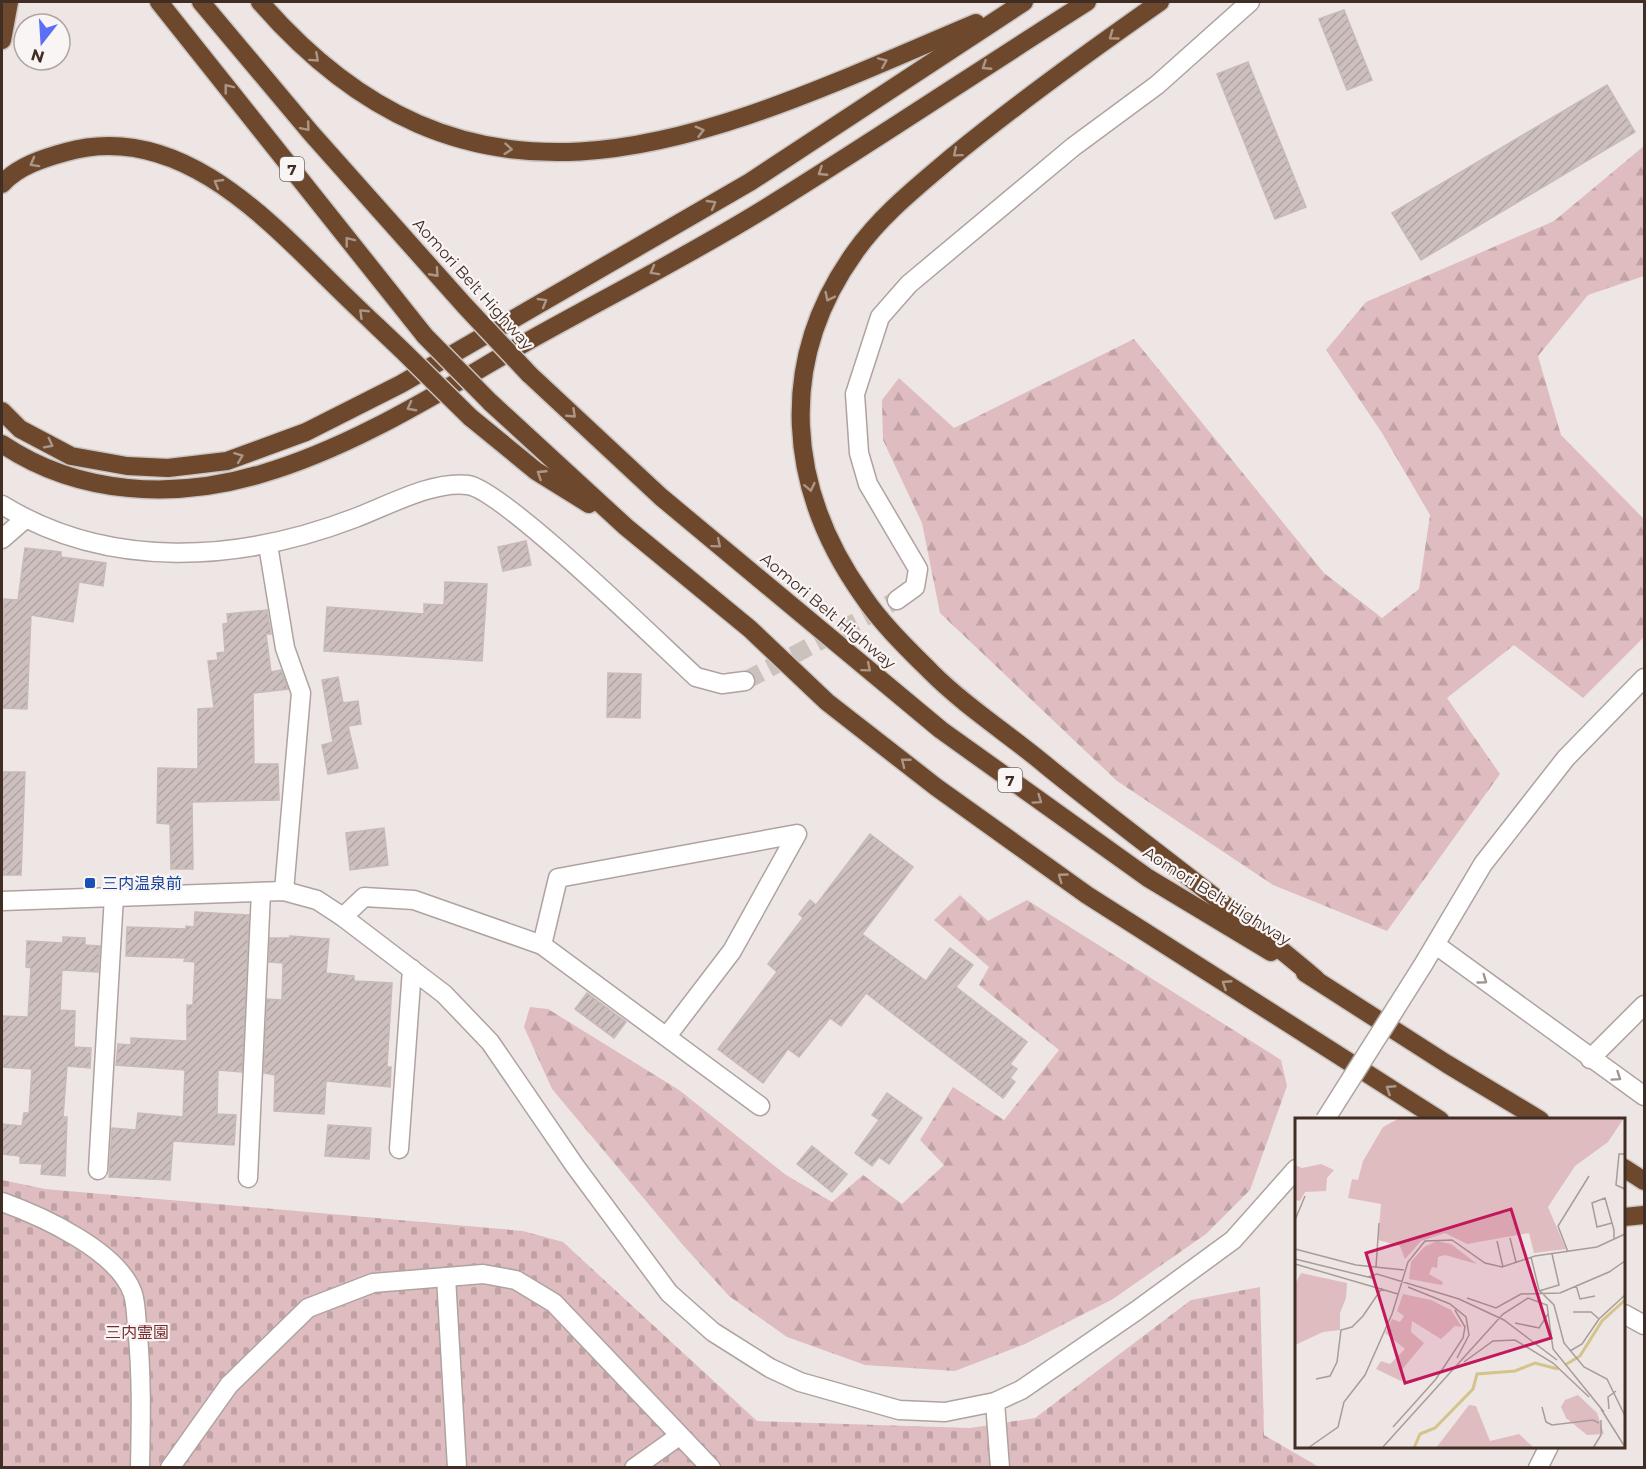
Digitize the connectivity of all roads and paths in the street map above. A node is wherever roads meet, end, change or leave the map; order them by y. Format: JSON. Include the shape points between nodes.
{"nodes":[{"id":1,"x":9,"y":2,"type":"edge"},
{"id":2,"x":159,"y":2,"type":"edge"},
{"id":3,"x":201,"y":2,"type":"edge"},
{"id":4,"x":260,"y":2,"type":"edge"},
{"id":5,"x":1087,"y":2,"type":"edge"},
{"id":6,"x":1160,"y":2,"type":"edge"},
{"id":7,"x":1250,"y":2,"type":"edge"},
{"id":8,"x":1020,"y":4,"type":"edge"},
{"id":9,"x":2,"y":40,"type":"edge"},
{"id":10,"x":2,"y":184,"type":"edge"},
{"id":11,"x":2,"y":411,"type":"edge"},
{"id":12,"x":2,"y":444,"type":"edge"},
{"id":13,"x":2,"y":505,"type":"edge"},
{"id":14,"x":25,"y":519,"type":"junction"},
{"id":15,"x":626,"y":527,"type":"junction"},
{"id":16,"x":2,"y":539,"type":"edge"},
{"id":17,"x":268,"y":545,"type":"junction"},
{"id":18,"x":897,"y":600,"type":"tunnel mouth"},
{"id":19,"x":1644,"y":678,"type":"edge"},
{"id":20,"x":745,"y":681,"type":"tunnel mouth"},
{"id":21,"x":284,"y":891,"type":"junction"},
{"id":22,"x":261,"y":892,"type":"junction"},
{"id":23,"x":114,"y":896,"type":"junction"},
{"id":24,"x":2,"y":901,"type":"edge"},
{"id":25,"x":343,"y":917,"type":"junction"},
{"id":26,"x":542,"y":945,"type":"junction"},
{"id":27,"x":1436,"y":945,"type":"junction"},
{"id":28,"x":412,"y":969,"type":"junction"},
{"id":29,"x":1316,"y":979,"type":"junction"},
{"id":30,"x":1644,"y":1005,"type":"edge"},
{"id":31,"x":667,"y":1036,"type":"junction"},
{"id":32,"x":1590,"y":1059,"type":"junction"},
{"id":33,"x":1644,"y":1096,"type":"edge"},
{"id":34,"x":760,"y":1106,"type":"dead end"},
{"id":35,"x":1326,"y":1118,"type":"edge"},
{"id":36,"x":1438,"y":1118,"type":"edge"},
{"id":37,"x":1538,"y":1118,"type":"edge"},
{"id":38,"x":399,"y":1149,"type":"dead end"},
{"id":39,"x":1625,"y":1169,"type":"edge"},
{"id":40,"x":98,"y":1170,"type":"dead end"},
{"id":41,"x":1295,"y":1170,"type":"edge"},
{"id":42,"x":248,"y":1178,"type":"dead end"},
{"id":43,"x":1644,"y":1181,"type":"edge"},
{"id":44,"x":2,"y":1202,"type":"edge"},
{"id":45,"x":1644,"y":1215,"type":"edge"},
{"id":46,"x":1625,"y":1217,"type":"edge"},
{"id":47,"x":446,"y":1277,"type":"junction"},
{"id":48,"x":1625,"y":1315,"type":"edge"},
{"id":49,"x":1644,"y":1325,"type":"edge"},
{"id":50,"x":995,"y":1402,"type":"junction"},
{"id":51,"x":679,"y":1436,"type":"junction"},
{"id":52,"x":1548,"y":1448,"type":"edge"},
{"id":53,"x":140,"y":1467,"type":"edge"},
{"id":54,"x":170,"y":1467,"type":"edge"},
{"id":55,"x":457,"y":1467,"type":"edge"},
{"id":56,"x":634,"y":1467,"type":"edge"},
{"id":57,"x":711,"y":1467,"type":"edge"},
{"id":58,"x":1000,"y":1467,"type":"edge"},
{"id":59,"x":1538,"y":1467,"type":"edge"}],
"edges":[{"from":1,"to":9,"type":"highway"},
{"from":15,"to":2,"type":"highway","number":"7","one_way":true,"bridge":true,"via":[[490,402],[425,336]]},
{"from":3,"to":29,"type":"highway","name":"Aomori Belt Highway","number":"7","one_way":true,"bridge":true,"via":[[465,306],[529,374],[661,497],[941,730],[1148,878]]},
{"from":4,"to":8,"type":"highway","one_way":true,"via":[[286,32],[330,71],[375,101],[429,129],[492,148],[546,153],[601,152],[750,117]]},
{"from":5,"to":12,"type":"highway","one_way":true,"via":[[760,212],[324,452],[259,474],[163,490],[113,488],[68,477],[22,458]]},
{"from":6,"to":29,"type":"highway","one_way":true,"via":[[983,132],[903,199],[855,252],[811,339],[801,391],[801,442],[810,494],[830,542],[864,598],[932,674],[1136,838],[1252,924]]},
{"from":7,"to":18,"type":"street","via":[[1157,85],[1073,147],[909,284],[880,317],[855,394],[859,453],[868,484],[918,569],[915,587]]},
{"from":11,"to":8,"type":"highway","one_way":true,"via":[[20,429],[71,456],[127,466],[168,468],[227,461],[306,432],[401,384],[750,182]]},
{"from":15,"to":10,"type":"highway","one_way":true,"bridge":true,"via":[[536,471],[470,417],[282,232],[235,193],[183,162],[137,148],[88,146],[40,159]]},
{"from":13,"to":14,"type":"street"},
{"from":14,"to":16,"type":"street"},
{"from":14,"to":17,"type":"street","via":[[63,536],[114,548],[182,554],[221,553]]},
{"from":36,"to":15,"type":"highway","number":"7","one_way":true,"via":[[1087,895],[946,794],[827,702],[750,629]]},
{"from":17,"to":20,"type":"street","via":[[315,533],[441,486],[469,485],[511,510],[696,677],[722,684]]},
{"from":17,"to":21,"type":"street","via":[[285,648],[302,693]]},
{"from":19,"to":27,"type":"street","via":[[1559,767],[1483,864]]},
{"from":21,"to":22,"type":"street"},
{"from":21,"to":25,"type":"street","via":[[317,900]]},
{"from":22,"to":23,"type":"street"},
{"from":22,"to":42,"type":"street"},
{"from":23,"to":24,"type":"street"},
{"from":23,"to":40,"type":"street"},
{"from":25,"to":26,"type":"street","via":[[364,897],[414,900]]},
{"from":25,"to":28,"type":"street"},
{"from":26,"to":31,"type":"street"},
{"from":26,"to":31,"type":"street","via":[[558,878],[797,834],[732,951]]},
{"from":27,"to":32,"type":"street","one_way":true},
{"from":27,"to":35,"type":"street","bridge":true},
{"from":28,"to":38,"type":"street"},
{"from":28,"to":50,"type":"street","via":[[444,994],[490,1042],[669,1293],[713,1332],[800,1382],[899,1410],[945,1412]]},
{"from":29,"to":37,"type":"highway","name":"Aomori Belt Highway","number":"7"},
{"from":30,"to":32,"type":"street"},
{"from":31,"to":34,"type":"street"},
{"from":32,"to":33,"type":"street","one_way":true},
{"from":39,"to":43,"type":"highway"},
{"from":41,"to":50,"type":"street","via":[[1233,1240],[1053,1369]]},
{"from":44,"to":53,"type":"street","via":[[58,1224],[87,1244],[117,1270],[133,1294],[142,1372]]},
{"from":45,"to":46,"type":"highway"},
{"from":47,"to":51,"type":"street","via":[[483,1274],[516,1280],[554,1303]]},
{"from":47,"to":54,"type":"street","via":[[373,1283],[308,1308],[228,1385]]},
{"from":47,"to":55,"type":"street"},
{"from":48,"to":49,"type":"street"},
{"from":50,"to":58,"type":"street"},
{"from":51,"to":56,"type":"street"},
{"from":51,"to":57,"type":"street"},
{"from":52,"to":59,"type":"street"}]}
